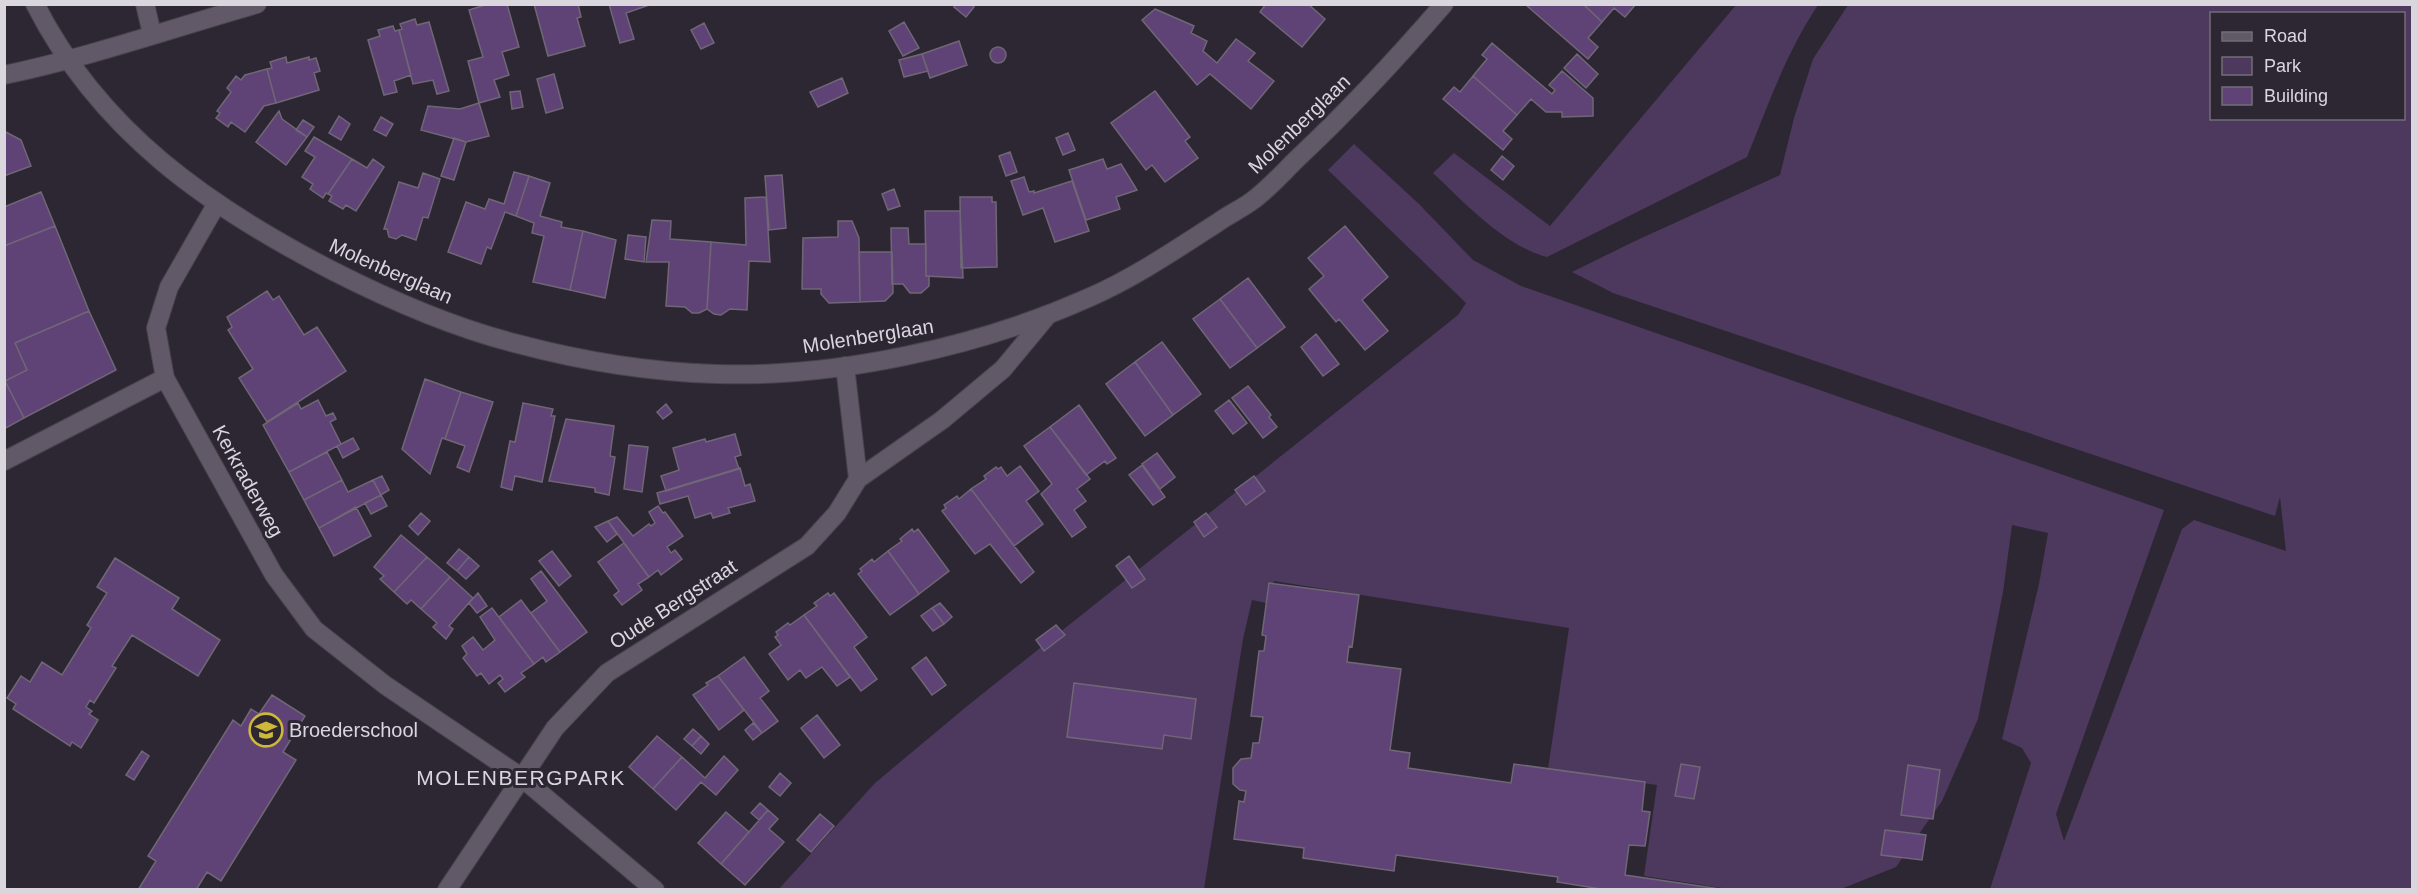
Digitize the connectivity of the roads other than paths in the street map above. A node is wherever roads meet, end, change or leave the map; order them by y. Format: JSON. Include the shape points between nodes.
{"nodes":[{"id":1,"x":35,"y":4,"type":"edge"},
{"id":2,"x":145,"y":4,"type":"edge"},
{"id":3,"x":257,"y":4,"type":"edge"},
{"id":4,"x":1444,"y":4,"type":"edge"},
{"id":5,"x":152,"y":34,"type":"junction"},
{"id":6,"x":69,"y":61,"type":"junction"},
{"id":7,"x":4,"y":75,"type":"edge"},
{"id":8,"x":216,"y":205,"type":"junction"},
{"id":9,"x":1049,"y":313,"type":"junction"},
{"id":10,"x":845,"y":366,"type":"junction"},
{"id":11,"x":165,"y":378,"type":"junction"},
{"id":12,"x":4,"y":461,"type":"edge"},
{"id":13,"x":858,"y":479,"type":"junction"},
{"id":14,"x":521,"y":777,"type":"junction"},
{"id":15,"x":447,"y":890,"type":"edge"},
{"id":16,"x":655,"y":890,"type":"edge"}],
"edges":[{"from":1,"to":6,"type":"street"},
{"from":2,"to":5,"type":"street"},
{"from":3,"to":5,"type":"street"},
{"from":4,"to":9,"type":"street","name":"Molenberglaan","via":[[1345,113],[1253,200],[1151,266]]},
{"from":5,"to":6,"type":"street"},
{"from":6,"to":7,"type":"street"},
{"from":6,"to":8,"type":"street","via":[[128,132]]},
{"from":8,"to":10,"type":"street","name":"Molenberglaan","via":[[275,241],[382,294],[515,344],[692,373]]},
{"from":8,"to":11,"type":"street","name":"Kerkraderweg","via":[[169,287],[156,328]]},
{"from":9,"to":10,"type":"street","name":"Molenberglaan","via":[[962,342]]},
{"from":9,"to":13,"type":"street","name":"Oude Bergstraat","via":[[1003,369],[942,420]]},
{"from":10,"to":13,"type":"street"},
{"from":11,"to":12,"type":"street"},
{"from":11,"to":14,"type":"street","name":"Kerkraderweg","via":[[274,575],[314,629],[385,685]]},
{"from":13,"to":14,"type":"street","name":"Oude Bergstraat","via":[[837,513],[807,546],[607,673],[555,728]]},
{"from":14,"to":15,"type":"street","name":"Oude Bergstraat"},
{"from":14,"to":16,"type":"street","name":"Kerkraderweg"}]}
